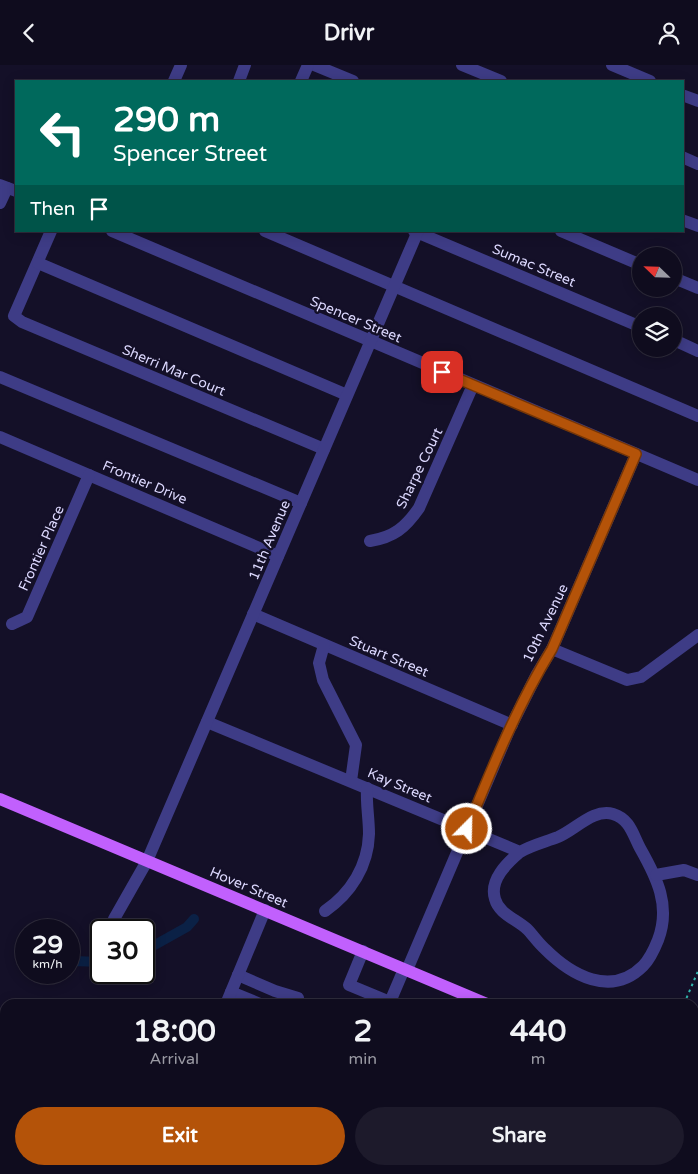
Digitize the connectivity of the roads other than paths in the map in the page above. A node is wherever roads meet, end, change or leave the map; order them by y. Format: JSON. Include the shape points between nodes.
{"nodes":[{"id":1,"x":181,"y":65,"type":"edge"},
{"id":2,"x":246,"y":65,"type":"edge"},
{"id":3,"x":308,"y":65,"type":"edge"},
{"id":4,"x":314,"y":65,"type":"edge"},
{"id":5,"x":462,"y":65,"type":"edge"},
{"id":6,"x":612,"y":65,"type":"edge"},
{"id":7,"x":486,"y":74,"type":"edge"},
{"id":8,"x":174,"y":80,"type":"edge"},
{"id":9,"x":239,"y":80,"type":"edge"},
{"id":10,"x":301,"y":80,"type":"edge"},
{"id":11,"x":350,"y":80,"type":"edge"},
{"id":12,"x":499,"y":80,"type":"edge"},
{"id":13,"x":648,"y":80,"type":"edge"},
{"id":14,"x":684,"y":96,"type":"edge"},
{"id":15,"x":698,"y":101,"type":"edge"},
{"id":16,"x":684,"y":158,"type":"edge"},
{"id":17,"x":698,"y":164,"type":"edge"},
{"id":18,"x":8,"y":188,"type":"edge"},
{"id":19,"x":0,"y":203,"type":"edge"},
{"id":20,"x":684,"y":221,"type":"edge"},
{"id":21,"x":698,"y":226,"type":"edge"},
{"id":22,"x":52,"y":232,"type":"edge"},
{"id":23,"x":114,"y":232,"type":"edge"},
{"id":24,"x":266,"y":232,"type":"edge"},
{"id":25,"x":417,"y":232,"type":"edge"},
{"id":26,"x":563,"y":232,"type":"edge"},
{"id":27,"x":632,"y":261,"type":"edge"},
{"id":28,"x":38,"y":263,"type":"junction"},
{"id":29,"x":682,"y":281,"type":"edge"},
{"id":30,"x":394,"y":287,"type":"junction"},
{"id":31,"x":698,"y":288,"type":"edge"},
{"id":32,"x":632,"y":323,"type":"edge"},
{"id":33,"x":371,"y":341,"type":"junction"},
{"id":34,"x":682,"y":344,"type":"edge"},
{"id":35,"x":698,"y":351,"type":"edge"},
{"id":36,"x":0,"y":377,"type":"edge"},
{"id":37,"x":473,"y":385,"type":"junction"},
{"id":38,"x":347,"y":395,"type":"junction"},
{"id":39,"x":698,"y":416,"type":"edge"},
{"id":40,"x":0,"y":437,"type":"edge"},
{"id":41,"x":324,"y":449,"type":"junction"},
{"id":42,"x":636,"y":454,"type":"junction"},
{"id":43,"x":89,"y":475,"type":"junction"},
{"id":44,"x":698,"y":480,"type":"edge"},
{"id":45,"x":302,"y":503,"type":"junction"},
{"id":46,"x":370,"y":541,"type":"dead end"},
{"id":47,"x":278,"y":556,"type":"junction"},
{"id":48,"x":253,"y":615,"type":"junction"},
{"id":49,"x":12,"y":624,"type":"dead end"},
{"id":50,"x":698,"y":635,"type":"edge"},
{"id":51,"x":324,"y":645,"type":"junction"},
{"id":52,"x":552,"y":649,"type":"junction"},
{"id":53,"x":207,"y":722,"type":"junction"},
{"id":54,"x":512,"y":725,"type":"junction"},
{"id":55,"x":350,"y":781,"type":"junction"},
{"id":56,"x":367,"y":788,"type":"junction"},
{"id":57,"x":0,"y":799,"type":"edge"},
{"id":58,"x":467,"y":829,"type":"junction"},
{"id":59,"x":520,"y":852,"type":"junction"},
{"id":60,"x":148,"y":861,"type":"junction"},
{"id":61,"x":656,"y":875,"type":"junction"},
{"id":62,"x":698,"y":875,"type":"edge"},
{"id":63,"x":265,"y":910,"type":"junction"},
{"id":64,"x":325,"y":911,"type":"dead end"},
{"id":65,"x":114,"y":919,"type":"dead end"},
{"id":66,"x":363,"y":951,"type":"junction"},
{"id":67,"x":406,"y":969,"type":"junction"},
{"id":68,"x":238,"y":975,"type":"junction"},
{"id":69,"x":231,"y":991,"type":"junction"},
{"id":70,"x":298,"y":997,"type":"dead end"},
{"id":71,"x":228,"y":999,"type":"edge"},
{"id":72,"x":249,"y":999,"type":"edge"},
{"id":73,"x":381,"y":999,"type":"edge"},
{"id":74,"x":392,"y":999,"type":"edge"},
{"id":75,"x":475,"y":999,"type":"edge"}],
"edges":[{"from":1,"to":8,"type":"street"},
{"from":2,"to":9,"type":"street"},
{"from":3,"to":10,"type":"street"},
{"from":4,"to":11,"type":"street"},
{"from":5,"to":7,"type":"street"},
{"from":6,"to":13,"type":"street"},
{"from":7,"to":12,"type":"street"},
{"from":14,"to":15,"type":"street"},
{"from":16,"to":17,"type":"street"},
{"from":18,"to":19,"type":"street"},
{"from":20,"to":21,"type":"street"},
{"from":22,"to":28,"type":"street"},
{"from":23,"to":33,"type":"street","name":"Spencer Street"},
{"from":24,"to":30,"type":"street"},
{"from":25,"to":30,"type":"street","name":"11th Avenue"},
{"from":25,"to":32,"type":"street","name":"Sumac Street"},
{"from":26,"to":27,"type":"street"},
{"from":28,"to":38,"type":"street"},
{"from":28,"to":41,"type":"street","name":"Sherri Mar Court","via":[[14,316]]},
{"from":29,"to":31,"type":"street"},
{"from":30,"to":33,"type":"street","name":"11th Avenue"},
{"from":30,"to":39,"type":"street"},
{"from":33,"to":37,"type":"street","name":"Spencer Street"},
{"from":33,"to":38,"type":"street","name":"11th Avenue"},
{"from":34,"to":35,"type":"street"},
{"from":36,"to":45,"type":"street"},
{"from":37,"to":42,"type":"street","name":"Spencer Street"},
{"from":37,"to":46,"type":"street","name":"Sharpe Court","via":[[419,508],[388,538]]},
{"from":38,"to":41,"type":"street","name":"11th Avenue"},
{"from":40,"to":43,"type":"street","name":"Frontier Drive"},
{"from":41,"to":45,"type":"street","name":"11th Avenue"},
{"from":42,"to":44,"type":"street","name":"Spencer Street"},
{"from":42,"to":52,"type":"street","name":"10th Avenue"},
{"from":43,"to":47,"type":"street","name":"Frontier Drive"},
{"from":43,"to":49,"type":"street","name":"Frontier Place","via":[[27,617]]},
{"from":45,"to":47,"type":"street","name":"11th Avenue"},
{"from":47,"to":48,"type":"street","name":"11th Avenue"},
{"from":48,"to":51,"type":"street","name":"Stuart Street"},
{"from":48,"to":53,"type":"street","name":"11th Avenue"},
{"from":50,"to":52,"type":"street","via":[[633,680]]},
{"from":51,"to":54,"type":"street","name":"Stuart Street"},
{"from":51,"to":55,"type":"street","via":[[319,663],[323,680],[356,745]]},
{"from":52,"to":54,"type":"street","name":"10th Avenue","via":[[536,674]]},
{"from":53,"to":55,"type":"street","name":"Kay Street"},
{"from":53,"to":60,"type":"street","name":"11th Avenue"},
{"from":54,"to":58,"type":"street","name":"10th Avenue"},
{"from":55,"to":56,"type":"street","name":"Kay Street"},
{"from":56,"to":58,"type":"street","name":"Kay Street"},
{"from":56,"to":64,"type":"street","via":[[369,833],[365,859],[347,892]]},
{"from":57,"to":60,"type":"main road","name":"Hover Street"},
{"from":58,"to":59,"type":"street","name":"Kay Street"},
{"from":58,"to":67,"type":"street","name":"10th Avenue"},
{"from":59,"to":61,"type":"street","via":[[533,844],[560,836],[601,814],[614,814],[633,830]]},
{"from":59,"to":61,"type":"street","via":[[499,875],[494,898],[499,908],[517,920],[563,965],[596,981],[619,981],[633,975],[653,952],[662,930],[664,913]]},
{"from":60,"to":63,"type":"main road","name":"Hover Street"},
{"from":60,"to":65,"type":"street","name":"11th Avenue"},
{"from":61,"to":62,"type":"street","via":[[684,870]]},
{"from":63,"to":66,"type":"main road","name":"Hover Street"},
{"from":63,"to":68,"type":"street"},
{"from":66,"to":67,"type":"main road","name":"Hover Street"},
{"from":66,"to":73,"type":"street","name":"10th Avenue","via":[[349,985]]},
{"from":67,"to":74,"type":"street","name":"10th Avenue"},
{"from":67,"to":75,"type":"main road","name":"Hover Street"},
{"from":68,"to":69,"type":"street"},
{"from":68,"to":70,"type":"street"},
{"from":69,"to":71,"type":"street"},
{"from":69,"to":72,"type":"street"}]}
